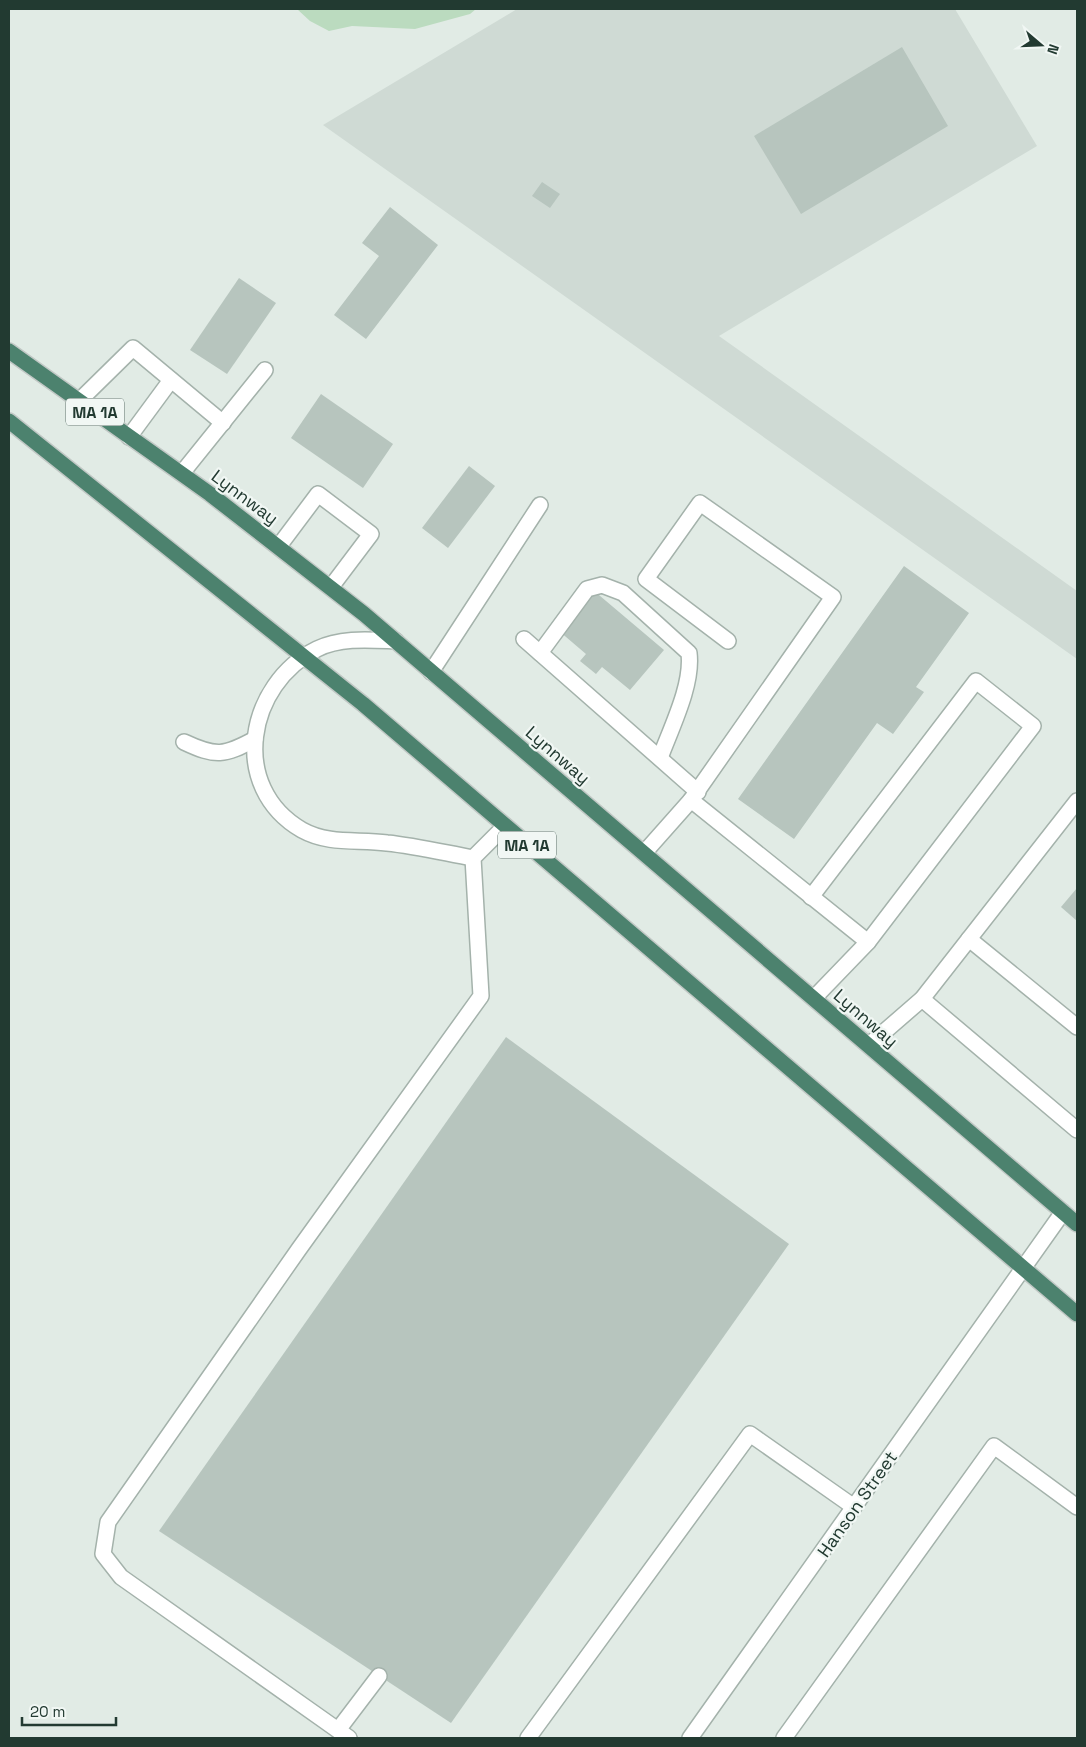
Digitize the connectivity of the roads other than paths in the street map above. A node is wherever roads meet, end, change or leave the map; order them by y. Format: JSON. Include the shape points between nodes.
{"nodes":[{"id":1,"x":9,"y":351,"type":"edge"},
{"id":2,"x":265,"y":370,"type":"dead end"},
{"id":3,"x":171,"y":380,"type":"junction"},
{"id":4,"x":79,"y":401,"type":"junction"},
{"id":5,"x":9,"y":421,"type":"edge"},
{"id":6,"x":223,"y":423,"type":"junction"},
{"id":7,"x":130,"y":437,"type":"junction"},
{"id":8,"x":182,"y":473,"type":"junction"},
{"id":9,"x":540,"y":505,"type":"dead end"},
{"id":10,"x":279,"y":546,"type":"junction"},
{"id":11,"x":331,"y":587,"type":"junction"},
{"id":12,"x":524,"y":639,"type":"dead end"},
{"id":13,"x":396,"y":641,"type":"junction"},
{"id":14,"x":728,"y":641,"type":"dead end"},
{"id":15,"x":540,"y":653,"type":"junction"},
{"id":16,"x":304,"y":656,"type":"junction"},
{"id":17,"x":432,"y":672,"type":"junction"},
{"id":18,"x":255,"y":739,"type":"junction"},
{"id":19,"x":184,"y":742,"type":"dead end"},
{"id":20,"x":660,"y":758,"type":"junction"},
{"id":21,"x":695,"y":796,"type":"junction"},
{"id":22,"x":1077,"y":801,"type":"edge"},
{"id":23,"x":506,"y":826,"type":"junction"},
{"id":24,"x":644,"y":853,"type":"junction"},
{"id":25,"x":473,"y":858,"type":"junction"},
{"id":26,"x":811,"y":897,"type":"junction"},
{"id":27,"x":969,"y":939,"type":"junction"},
{"id":28,"x":868,"y":942,"type":"junction"},
{"id":29,"x":814,"y":998,"type":"junction"},
{"id":30,"x":922,"y":998,"type":"junction"},
{"id":31,"x":1077,"y":1027,"type":"edge"},
{"id":32,"x":869,"y":1046,"type":"junction"},
{"id":33,"x":1077,"y":1130,"type":"edge"},
{"id":34,"x":1064,"y":1212,"type":"junction"},
{"id":35,"x":1077,"y":1224,"type":"edge"},
{"id":36,"x":1023,"y":1269,"type":"junction"},
{"id":37,"x":1077,"y":1314,"type":"edge"},
{"id":38,"x":1077,"y":1507,"type":"edge"},
{"id":39,"x":854,"y":1508,"type":"junction"},
{"id":40,"x":379,"y":1676,"type":"dead end"},
{"id":41,"x":344,"y":1734,"type":"edge"},
{"id":42,"x":528,"y":1738,"type":"edge"},
{"id":43,"x":690,"y":1738,"type":"edge"},
{"id":44,"x":784,"y":1738,"type":"edge"}],
"edges":[{"from":1,"to":4,"type":"highway","name":"Lynnway","number":"MA 1A"},
{"from":2,"to":6,"type":"street"},
{"from":3,"to":4,"type":"street","via":[[133,348]]},
{"from":3,"to":6,"type":"street"},
{"from":3,"to":7,"type":"street"},
{"from":4,"to":7,"type":"highway","name":"Lynnway","number":"MA 1A"},
{"from":5,"to":16,"type":"highway","number":"MA 1A"},
{"from":6,"to":8,"type":"street"},
{"from":7,"to":8,"type":"highway","name":"Lynnway","number":"MA 1A"},
{"from":8,"to":10,"type":"highway","name":"Lynnway","number":"MA 1A"},
{"from":9,"to":17,"type":"street"},
{"from":10,"to":11,"type":"highway","name":"Lynnway","number":"MA 1A"},
{"from":10,"to":11,"type":"street","via":[[318,494],[372,534]]},
{"from":11,"to":13,"type":"highway","name":"Lynnway","number":"MA 1A"},
{"from":12,"to":15,"type":"street"},
{"from":13,"to":16,"type":"street","via":[[338,642]]},
{"from":13,"to":17,"type":"highway","name":"Lynnway","number":"MA 1A"},
{"from":14,"to":21,"type":"street","via":[[646,579],[700,503],[833,597]]},
{"from":15,"to":20,"type":"street"},
{"from":15,"to":20,"type":"street","via":[[587,590],[602,585],[623,593],[689,653],[691,667]]},
{"from":16,"to":18,"type":"street","via":[[290,666],[268,693],[260,709]]},
{"from":16,"to":23,"type":"highway","number":"MA 1A"},
{"from":17,"to":24,"type":"highway","name":"Lynnway","number":"MA 1A"},
{"from":18,"to":19,"type":"street","via":[[233,752],[208,753]]},
{"from":18,"to":25,"type":"street","via":[[255,759],[267,794],[275,807],[301,830],[329,840],[386,843]]},
{"from":20,"to":21,"type":"street"},
{"from":21,"to":24,"type":"street"},
{"from":21,"to":26,"type":"street"},
{"from":22,"to":27,"type":"street"},
{"from":23,"to":25,"type":"street"},
{"from":23,"to":36,"type":"highway","number":"MA 1A"},
{"from":24,"to":29,"type":"highway","name":"Lynnway","number":"MA 1A"},
{"from":25,"to":41,"type":"street","via":[[482,996],[299,1249],[108,1522],[103,1554],[121,1577]]},
{"from":26,"to":28,"type":"street"},
{"from":26,"to":28,"type":"street","via":[[976,681],[1033,726]]},
{"from":27,"to":30,"type":"street"},
{"from":27,"to":31,"type":"street"},
{"from":28,"to":29,"type":"street"},
{"from":29,"to":32,"type":"highway","name":"Lynnway","number":"MA 1A"},
{"from":30,"to":32,"type":"street"},
{"from":30,"to":33,"type":"street"},
{"from":32,"to":34,"type":"highway","name":"Lynnway","number":"MA 1A"},
{"from":34,"to":35,"type":"highway","name":"Lynnway","number":"MA 1A"},
{"from":34,"to":36,"type":"street"},
{"from":36,"to":37,"type":"highway","number":"MA 1A"},
{"from":36,"to":39,"type":"street","name":"Hanson Street"},
{"from":38,"to":44,"type":"street","via":[[994,1446]]},
{"from":39,"to":42,"type":"street","via":[[750,1434]]},
{"from":39,"to":43,"type":"street","name":"Hanson Street"},
{"from":40,"to":41,"type":"street"}]}
